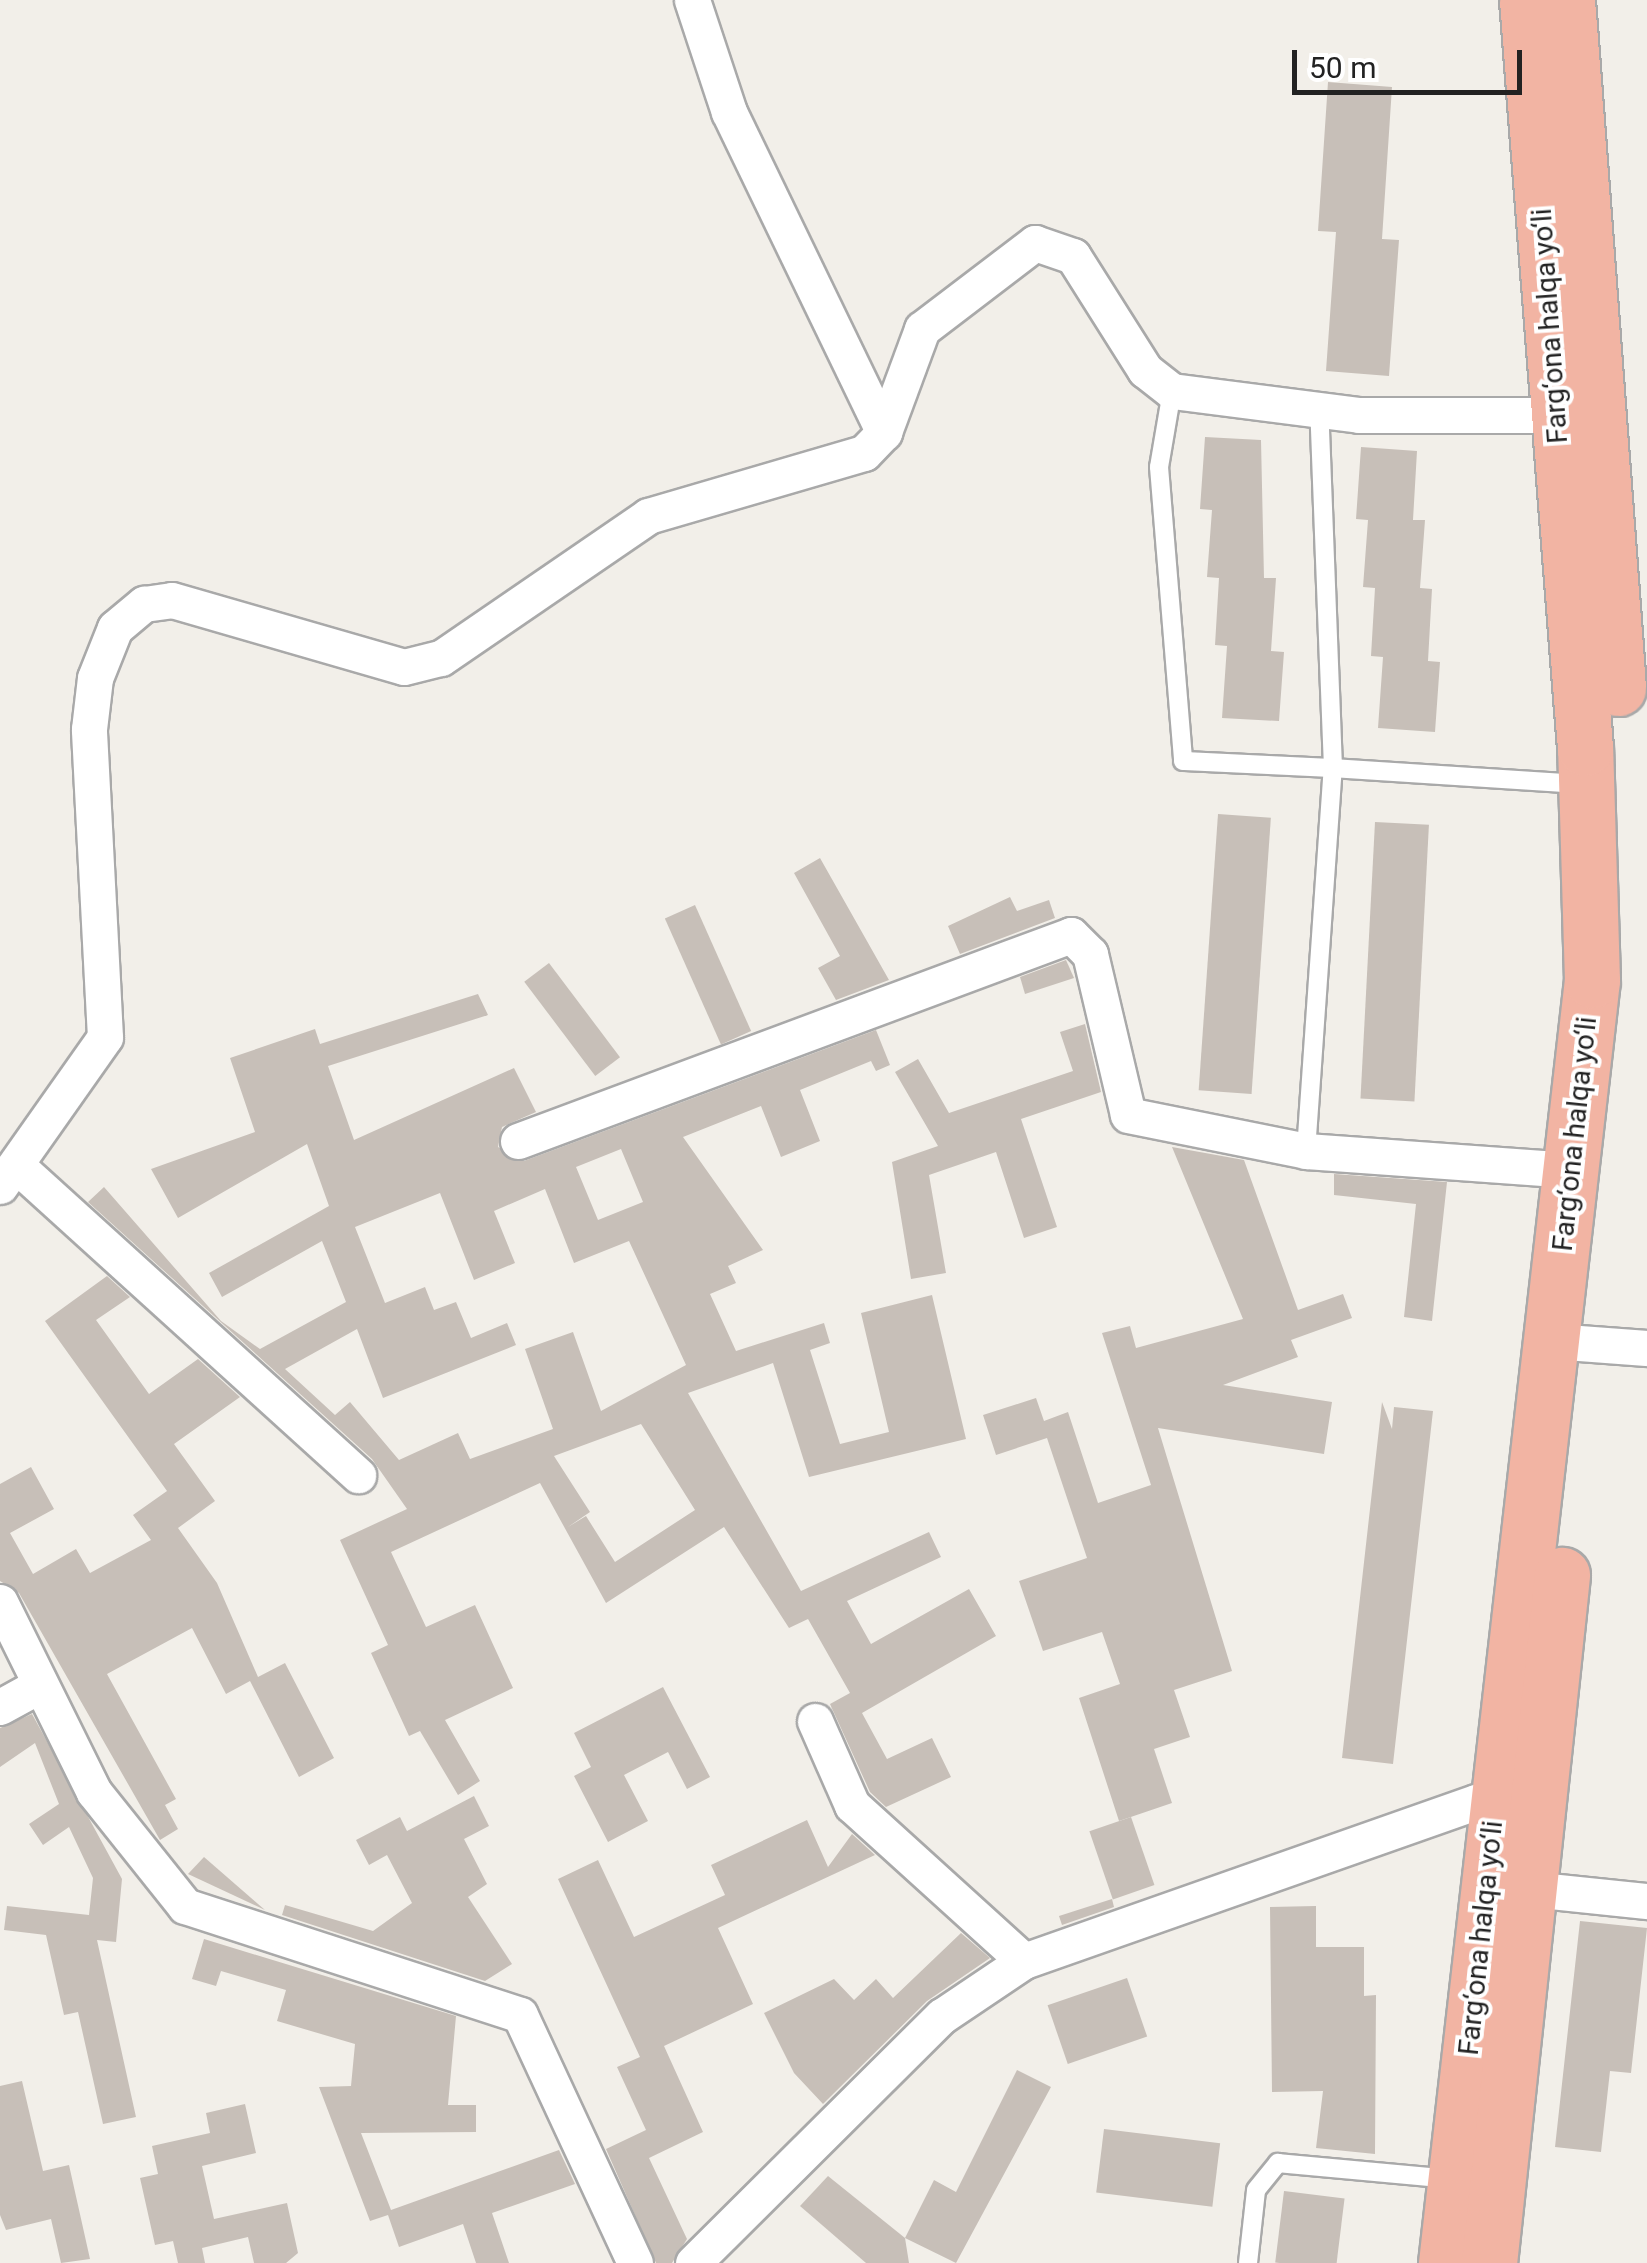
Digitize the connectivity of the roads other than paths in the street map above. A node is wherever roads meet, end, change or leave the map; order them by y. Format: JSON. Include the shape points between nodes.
{"nodes":[{"id":1,"x":692,"y":0,"type":"edge"},
{"id":2,"x":1527,"y":0,"type":"edge"},
{"id":3,"x":1567,"y":0,"type":"edge"},
{"id":4,"x":1172,"y":391,"type":"junction"},
{"id":5,"x":1320,"y":411,"type":"junction"},
{"id":6,"x":1556,"y":415,"type":"junction"},
{"id":7,"x":884,"y":432,"type":"junction"},
{"id":8,"x":1333,"y":768,"type":"junction"},
{"id":9,"x":1587,"y":784,"type":"junction"},
{"id":10,"x":518,"y":1141,"type":"dead end"},
{"id":11,"x":1306,"y":1150,"type":"junction"},
{"id":12,"x":1570,"y":1170,"type":"junction"},
{"id":13,"x":8,"y":1175,"type":"edge"},
{"id":14,"x":1571,"y":1342,"type":"junction"},
{"id":15,"x":1647,"y":1348,"type":"edge"},
{"id":16,"x":358,"y":1475,"type":"dead end"},
{"id":17,"x":0,"y":1602,"type":"edge"},
{"id":18,"x":40,"y":1685,"type":"junction"},
{"id":19,"x":0,"y":1708,"type":"edge"},
{"id":20,"x":815,"y":1721,"type":"dead end"},
{"id":21,"x":1496,"y":1804,"type":"junction"},
{"id":22,"x":1530,"y":1890,"type":"junction"},
{"id":23,"x":1647,"y":1901,"type":"edge"},
{"id":24,"x":1024,"y":1961,"type":"junction"},
{"id":25,"x":1455,"y":2180,"type":"junction"},
{"id":26,"x":634,"y":2263,"type":"edge"},
{"id":27,"x":693,"y":2263,"type":"edge"},
{"id":28,"x":1248,"y":2263,"type":"edge"},
{"id":29,"x":1446,"y":2263,"type":"edge"},
{"id":30,"x":1488,"y":2263,"type":"edge"}],
"edges":[{"from":1,"to":7,"type":"street","via":[[729,112]]},
{"from":2,"to":6,"type":"highway","name":"Farg‘ona halqa yo‘li"},
{"from":3,"to":14,"type":"highway","name":"Farg‘ona halqa yo‘li","via":[[1630,897]]},
{"from":4,"to":5,"type":"street"},
{"from":4,"to":7,"type":"street","via":[[1146,370],[1073,256],[1035,243],[922,330]]},
{"from":4,"to":8,"type":"lane","via":[[1159,467],[1184,761]]},
{"from":5,"to":6,"type":"street"},
{"from":5,"to":8,"type":"lane"},
{"from":6,"to":9,"type":"highway","name":"Farg‘ona halqa yo‘li"},
{"from":7,"to":13,"type":"street","via":[[864,454],[648,516],[440,658],[404,667],[172,600],[144,604],[115,628],[95,678],[89,729],[105,1037]]},
{"from":8,"to":9,"type":"lane"},
{"from":8,"to":11,"type":"lane"},
{"from":9,"to":12,"type":"highway","name":"Farg‘ona halqa yo‘li","via":[[1592,980]]},
{"from":10,"to":11,"type":"street","via":[[1071,935],[1090,954],[1128,1115]]},
{"from":11,"to":12,"type":"street"},
{"from":12,"to":14,"type":"highway","name":"Farg‘ona halqa yo‘li"},
{"from":13,"to":16,"type":"street"},
{"from":14,"to":15,"type":"street"},
{"from":14,"to":21,"type":"highway","name":"Farg‘ona halqa yo‘li"},
{"from":14,"to":22,"type":"highway","name":"Farg‘ona halqa yo‘li"},
{"from":17,"to":18,"type":"street"},
{"from":18,"to":19,"type":"street"},
{"from":18,"to":26,"type":"street","via":[[94,1792],[186,1906],[520,2015]]},
{"from":20,"to":24,"type":"street","via":[[852,1804]]},
{"from":21,"to":24,"type":"street","via":[[1476,1802]]},
{"from":21,"to":25,"type":"highway","name":"Farg‘ona halqa yo‘li"},
{"from":22,"to":23,"type":"street"},
{"from":22,"to":30,"type":"highway","name":"Farg‘ona halqa yo‘li"},
{"from":24,"to":27,"type":"street","via":[[942,2016]]},
{"from":25,"to":28,"type":"lane","via":[[1278,2163],[1256,2190]]},
{"from":25,"to":29,"type":"highway","name":"Farg‘ona halqa yo‘li"}]}
